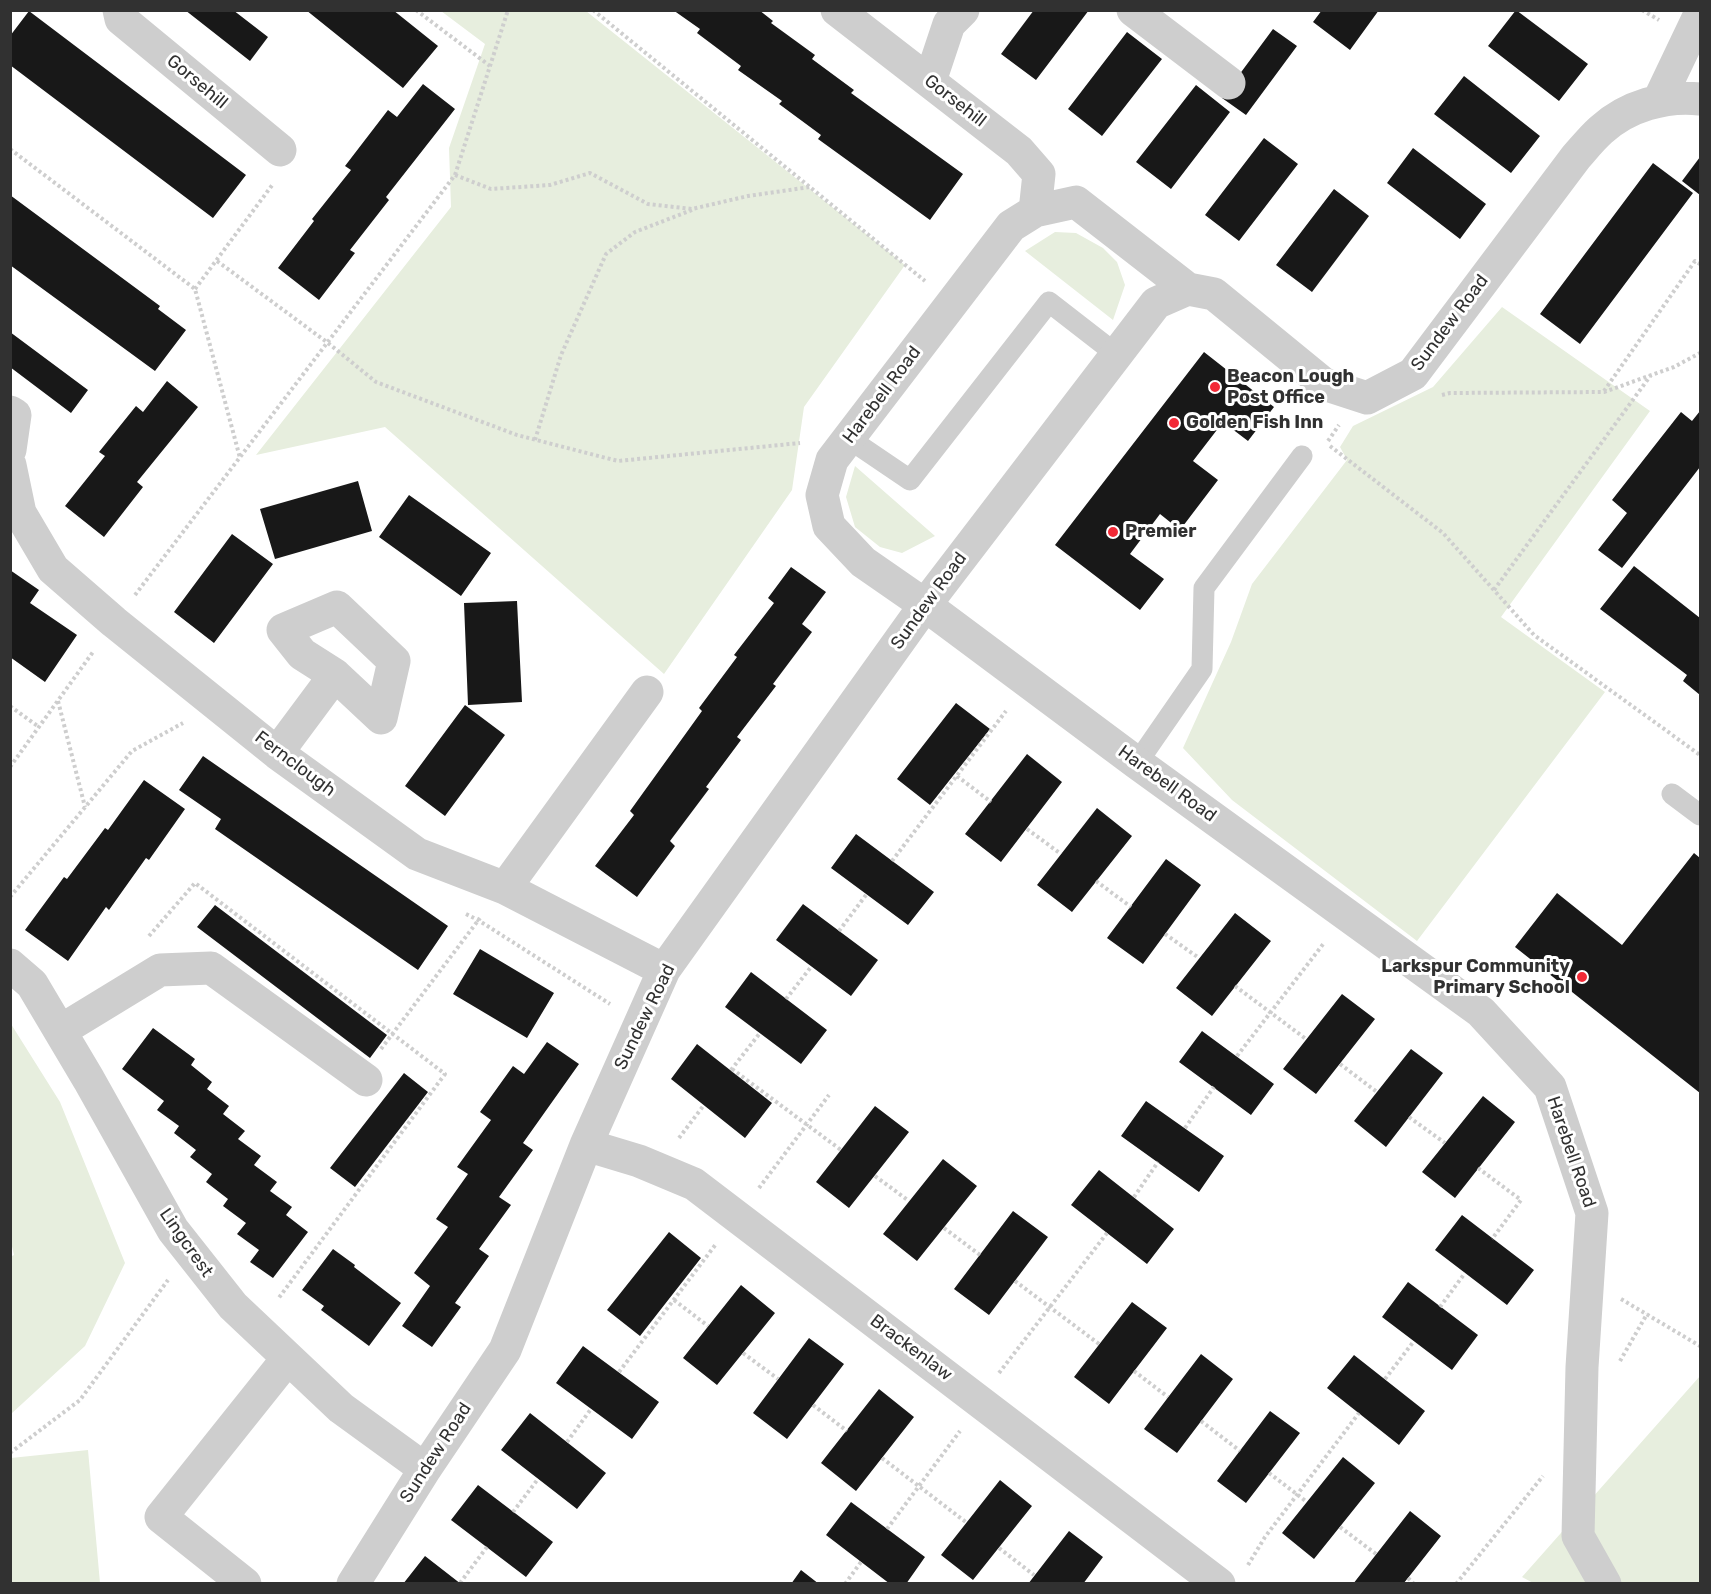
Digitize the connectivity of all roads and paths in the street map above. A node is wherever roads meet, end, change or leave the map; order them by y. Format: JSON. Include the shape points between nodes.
{"nodes":[{"id":1,"x":119,"y":10,"type":"edge"},
{"id":2,"x":416,"y":10,"type":"edge"},
{"id":3,"x":508,"y":10,"type":"edge"},
{"id":4,"x":593,"y":10,"type":"edge"},
{"id":5,"x":837,"y":10,"type":"edge"},
{"id":6,"x":963,"y":10,"type":"edge"},
{"id":7,"x":1133,"y":10,"type":"edge"},
{"id":8,"x":1701,"y":14,"type":"edge"},
{"id":9,"x":490,"y":66,"type":"junction"},
{"id":10,"x":930,"y":81,"type":"junction"},
{"id":11,"x":1229,"y":83,"type":"dead end"},
{"id":12,"x":1701,"y":99,"type":"edge"},
{"id":13,"x":1659,"y":100,"type":"junction"},
{"id":14,"x":10,"y":149,"type":"edge"},
{"id":15,"x":280,"y":150,"type":"joint"},
{"id":16,"x":455,"y":176,"type":"junction"},
{"id":17,"x":810,"y":187,"type":"junction"},
{"id":18,"x":692,"y":209,"type":"junction"},
{"id":19,"x":1035,"y":211,"type":"junction"},
{"id":20,"x":217,"y":261,"type":"junction"},
{"id":21,"x":1701,"y":264,"type":"edge"},
{"id":22,"x":195,"y":289,"type":"junction"},
{"id":23,"x":1188,"y":289,"type":"junction"},
{"id":24,"x":952,"y":303,"type":"junction"},
{"id":25,"x":328,"y":343,"type":"junction"},
{"id":26,"x":1701,"y":353,"type":"edge"},
{"id":27,"x":1116,"y":354,"type":"junction"},
{"id":28,"x":1651,"y":375,"type":"junction"},
{"id":29,"x":1604,"y":392,"type":"junction"},
{"id":30,"x":1440,"y":396,"type":"dead end"},
{"id":31,"x":1366,"y":398,"type":"junction"},
{"id":32,"x":10,"y":412,"type":"edge"},
{"id":33,"x":848,"y":438,"type":"junction"},
{"id":34,"x":535,"y":440,"type":"junction"},
{"id":35,"x":10,"y":450,"type":"edge"},
{"id":36,"x":1302,"y":456,"type":"dead end"},
{"id":37,"x":240,"y":458,"type":"junction"},
{"id":38,"x":10,"y":465,"type":"edge"},
{"id":39,"x":1494,"y":590,"type":"junction"},
{"id":40,"x":925,"y":605,"type":"junction"},
{"id":41,"x":114,"y":622,"type":"junction"},
{"id":42,"x":335,"y":675,"type":"dead end"},
{"id":43,"x":1028,"y":681,"type":"junction"},
{"id":44,"x":647,"y":692,"type":"dead end"},
{"id":45,"x":58,"y":701,"type":"junction"},
{"id":46,"x":10,"y":706,"type":"edge"},
{"id":47,"x":188,"y":720,"type":"dead end"},
{"id":48,"x":39,"y":727,"type":"junction"},
{"id":49,"x":277,"y":753,"type":"junction"},
{"id":50,"x":1701,"y":755,"type":"edge"},
{"id":51,"x":1137,"y":763,"type":"junction"},
{"id":52,"x":10,"y":767,"type":"edge"},
{"id":53,"x":957,"y":776,"type":"junction"},
{"id":54,"x":1672,"y":794,"type":"dead end"},
{"id":55,"x":991,"y":801,"type":"dead end"},
{"id":56,"x":86,"y":807,"type":"junction"},
{"id":57,"x":1701,"y":815,"type":"edge"},
{"id":58,"x":1027,"y":829,"type":"dead end"},
{"id":59,"x":1061,"y":854,"type":"dead end"},
{"id":60,"x":892,"y":861,"type":"dead end"},
{"id":61,"x":1096,"y":881,"type":"dead end"},
{"id":62,"x":505,"y":888,"type":"junction"},
{"id":63,"x":866,"y":895,"type":"dead end"},
{"id":64,"x":10,"y":897,"type":"edge"},
{"id":65,"x":1131,"y":907,"type":"dead end"},
{"id":66,"x":1346,"y":914,"type":"junction"},
{"id":67,"x":839,"y":931,"type":"dead end"},
{"id":68,"x":1166,"y":934,"type":"dead end"},
{"id":69,"x":1199,"y":958,"type":"dead end"},
{"id":70,"x":10,"y":964,"type":"edge"},
{"id":71,"x":811,"y":967,"type":"dead end"},
{"id":72,"x":664,"y":970,"type":"junction"},
{"id":73,"x":1235,"y":986,"type":"dead end"},
{"id":74,"x":786,"y":999,"type":"dead end"},
{"id":75,"x":1272,"y":1013,"type":"junction"},
{"id":76,"x":60,"y":1031,"type":"junction"},
{"id":77,"x":760,"y":1033,"type":"dead end"},
{"id":78,"x":1306,"y":1039,"type":"dead end"},
{"id":79,"x":1237,"y":1056,"type":"dead end"},
{"id":80,"x":1340,"y":1064,"type":"dead end"},
{"id":81,"x":363,"y":1078,"type":"joint"},
{"id":82,"x":1214,"y":1087,"type":"dead end"},
{"id":83,"x":1377,"y":1092,"type":"dead end"},
{"id":84,"x":1409,"y":1117,"type":"dead end"},
{"id":85,"x":1185,"y":1128,"type":"dead end"},
{"id":86,"x":1445,"y":1143,"type":"dead end"},
{"id":87,"x":586,"y":1145,"type":"junction"},
{"id":88,"x":841,"y":1150,"type":"dead end"},
{"id":89,"x":1158,"y":1162,"type":"dead end"},
{"id":90,"x":1478,"y":1168,"type":"dead end"},
{"id":91,"x":875,"y":1176,"type":"dead end"},
{"id":92,"x":1134,"y":1197,"type":"dead end"},
{"id":93,"x":909,"y":1201,"type":"dead end"},
{"id":94,"x":944,"y":1228,"type":"dead end"},
{"id":95,"x":1492,"y":1239,"type":"dead end"},
{"id":96,"x":189,"y":1251,"type":"junction"},
{"id":97,"x":980,"y":1254,"type":"dead end"},
{"id":98,"x":1465,"y":1273,"type":"dead end"},
{"id":99,"x":1588,"y":1280,"type":"junction"},
{"id":100,"x":1015,"y":1281,"type":"dead end"},
{"id":101,"x":674,"y":1300,"type":"dead end"},
{"id":102,"x":1440,"y":1307,"type":"dead end"},
{"id":103,"x":708,"y":1326,"type":"dead end"},
{"id":104,"x":1414,"y":1341,"type":"dead end"},
{"id":105,"x":1099,"y":1344,"type":"dead end"},
{"id":106,"x":1701,"y":1346,"type":"edge"},
{"id":107,"x":743,"y":1353,"type":"dead end"},
{"id":108,"x":288,"y":1358,"type":"junction"},
{"id":109,"x":1134,"y":1371,"type":"dead end"},
{"id":110,"x":778,"y":1379,"type":"dead end"},
{"id":111,"x":1385,"y":1379,"type":"dead end"},
{"id":112,"x":1168,"y":1397,"type":"dead end"},
{"id":113,"x":813,"y":1405,"type":"dead end"},
{"id":114,"x":591,"y":1409,"type":"dead end"},
{"id":115,"x":1359,"y":1413,"type":"dead end"},
{"id":116,"x":1201,"y":1421,"type":"dead end"},
{"id":117,"x":847,"y":1431,"type":"dead end"},
{"id":118,"x":567,"y":1442,"type":"dead end"},
{"id":119,"x":1240,"y":1451,"type":"dead end"},
{"id":120,"x":10,"y":1453,"type":"edge"},
{"id":121,"x":882,"y":1458,"type":"dead end"},
{"id":122,"x":425,"y":1469,"type":"junction"},
{"id":123,"x":1269,"y":1473,"type":"dead end"},
{"id":124,"x":538,"y":1479,"type":"dead end"},
{"id":125,"x":1297,"y":1494,"type":"junction"},
{"id":126,"x":1307,"y":1502,"type":"dead end"},
{"id":127,"x":513,"y":1512,"type":"dead end"},
{"id":128,"x":967,"y":1523,"type":"dead end"},
{"id":129,"x":1340,"y":1527,"type":"dead end"},
{"id":130,"x":487,"y":1547,"type":"dead end"},
{"id":131,"x":999,"y":1548,"type":"dead end"},
{"id":132,"x":1376,"y":1554,"type":"dead end"},
{"id":133,"x":861,"y":1562,"type":"dead end"},
{"id":134,"x":1034,"y":1575,"type":"dead end"},
{"id":135,"x":1407,"y":1578,"type":"dead end"},
{"id":136,"x":1231,"y":1579,"type":"edge"},
{"id":137,"x":462,"y":1582,"type":"edge"},
{"id":138,"x":245,"y":1584,"type":"edge"},
{"id":139,"x":353,"y":1584,"type":"edge"},
{"id":140,"x":845,"y":1584,"type":"edge"},
{"id":141,"x":1414,"y":1584,"type":"edge"},
{"id":142,"x":1605,"y":1584,"type":"edge"}],
"edges":[{"from":1,"to":15,"type":"street","name":"Gorsehill","via":[[121,19]]},
{"from":2,"to":9,"type":"path"},
{"from":3,"to":9,"type":"path"},
{"from":4,"to":17,"type":"path"},
{"from":5,"to":10,"type":"street","name":"Gorsehill"},
{"from":6,"to":10,"type":"street","via":[[949,24]]},
{"from":7,"to":11,"type":"street"},
{"from":8,"to":13,"type":"street"},
{"from":9,"to":16,"type":"path"},
{"from":10,"to":19,"type":"street","name":"Gorsehill","via":[[1019,151],[1039,174]]},
{"from":12,"to":13,"type":"street"},
{"from":13,"to":31,"type":"street","name":"Sundew Road","via":[[1630,111],[1602,129],[1576,157],[1413,374]]},
{"from":14,"to":22,"type":"path"},
{"from":15,"to":20,"type":"path","via":[[286,166]]},
{"from":16,"to":18,"type":"path","via":[[491,189],[550,185],[590,174],[648,204]]},
{"from":16,"to":25,"type":"path"},
{"from":17,"to":18,"type":"path"},
{"from":17,"to":24,"type":"path"},
{"from":18,"to":34,"type":"path","via":[[635,232],[606,254],[561,355]]},
{"from":19,"to":23,"type":"street","name":"Harebell Road","via":[[1076,202]]},
{"from":19,"to":24,"type":"street","name":"Harebell Road","via":[[1011,226]]},
{"from":20,"to":22,"type":"path"},
{"from":20,"to":25,"type":"path"},
{"from":21,"to":29,"type":"path","via":[[1695,261]]},
{"from":22,"to":37,"type":"path"},
{"from":23,"to":27,"type":"street","name":"Sundew Road","via":[[1156,303]]},
{"from":23,"to":31,"type":"street","via":[[1214,294],[1324,384]]},
{"from":24,"to":33,"type":"street","name":"Harebell Road"},
{"from":25,"to":34,"type":"path","via":[[376,382]]},
{"from":25,"to":37,"type":"path"},
{"from":26,"to":28,"type":"path"},
{"from":27,"to":33,"type":"lane","via":[[1049,302],[910,480]]},
{"from":27,"to":40,"type":"street","name":"Sundew Road"},
{"from":28,"to":29,"type":"path"},
{"from":28,"to":39,"type":"path"},
{"from":29,"to":30,"type":"path"},
{"from":31,"to":39,"type":"path","via":[[1365,412],[1343,419],[1326,444],[1443,533]]},
{"from":32,"to":35,"type":"street","via":[[15,416]]},
{"from":33,"to":34,"type":"path","via":[[618,461]]},
{"from":33,"to":40,"type":"street","name":"Harebell Road","via":[[832,460],[822,495],[829,526],[863,562]]},
{"from":36,"to":51,"type":"lane","via":[[1204,588],[1202,669]]},
{"from":37,"to":41,"type":"path"},
{"from":38,"to":41,"type":"street","name":"Fernclough","via":[[20,513],[53,569]]},
{"from":39,"to":50,"type":"path","via":[[1534,635]]},
{"from":40,"to":43,"type":"street","name":"Harebell Road"},
{"from":40,"to":72,"type":"street","name":"Sundew Road"},
{"from":41,"to":45,"type":"path"},
{"from":41,"to":49,"type":"street","name":"Fernclough"},
{"from":42,"to":49,"type":"street"},
{"from":43,"to":51,"type":"street","name":"Harebell Road"},
{"from":43,"to":53,"type":"path"},
{"from":44,"to":62,"type":"street"},
{"from":45,"to":48,"type":"path"},
{"from":45,"to":56,"type":"path"},
{"from":46,"to":48,"type":"path"},
{"from":47,"to":56,"type":"path","via":[[132,751]]},
{"from":48,"to":52,"type":"path"},
{"from":49,"to":62,"type":"street","name":"Fernclough","via":[[417,854]]},
{"from":51,"to":66,"type":"street","name":"Harebell Road"},
{"from":53,"to":55,"type":"path"},
{"from":53,"to":60,"type":"path"},
{"from":54,"to":57,"type":"lane"},
{"from":56,"to":64,"type":"path"},
{"from":58,"to":59,"type":"path"},
{"from":61,"to":65,"type":"path"},
{"from":62,"to":72,"type":"street","name":"Fernclough"},
{"from":62,"to":81,"type":"path"},
{"from":63,"to":67,"type":"path"},
{"from":66,"to":75,"type":"path"},
{"from":66,"to":99,"type":"street","name":"Harebell Road","via":[[1481,1012],[1550,1087],[1592,1213]]},
{"from":68,"to":69,"type":"path"},
{"from":70,"to":76,"type":"street","name":"Lingcrest","via":[[32,984]]},
{"from":71,"to":74,"type":"path"},
{"from":72,"to":87,"type":"street","name":"Sundew Road"},
{"from":73,"to":75,"type":"path"},
{"from":75,"to":78,"type":"path"},
{"from":75,"to":79,"type":"path"},
{"from":76,"to":81,"type":"street","via":[[160,970],[211,968]]},
{"from":76,"to":96,"type":"street","name":"Lingcrest","via":[[173,1230]]},
{"from":77,"to":88,"type":"path","via":[[732,1070]]},
{"from":80,"to":83,"type":"path"},
{"from":82,"to":85,"type":"path"},
{"from":84,"to":86,"type":"path"},
{"from":87,"to":122,"type":"street","name":"Sundew Road","via":[[505,1350]]},
{"from":87,"to":136,"type":"street","name":"Brackenlaw","via":[[694,1184]]},
{"from":89,"to":92,"type":"path"},
{"from":90,"to":95,"type":"path","via":[[1521,1200]]},
{"from":91,"to":93,"type":"path"},
{"from":94,"to":97,"type":"path"},
{"from":96,"to":108,"type":"street","name":"Lingcrest","via":[[232,1306]]},
{"from":96,"to":120,"type":"path","via":[[80,1400]]},
{"from":98,"to":102,"type":"path"},
{"from":99,"to":106,"type":"path"},
{"from":99,"to":142,"type":"street","name":"Harebell Road","via":[[1578,1536]]},
{"from":100,"to":105,"type":"path"},
{"from":101,"to":103,"type":"path"},
{"from":104,"to":111,"type":"path"},
{"from":107,"to":110,"type":"path"},
{"from":108,"to":122,"type":"street","name":"Lingcrest","via":[[341,1408]]},
{"from":108,"to":138,"type":"street","via":[[161,1517]]},
{"from":109,"to":112,"type":"path"},
{"from":113,"to":117,"type":"path"},
{"from":114,"to":118,"type":"path"},
{"from":115,"to":125,"type":"path"},
{"from":116,"to":119,"type":"path"},
{"from":121,"to":128,"type":"path"},
{"from":122,"to":139,"type":"street","name":"Sundew Road"},
{"from":123,"to":125,"type":"path"},
{"from":124,"to":127,"type":"path"},
{"from":125,"to":126,"type":"path"},
{"from":125,"to":136,"type":"path"},
{"from":129,"to":132,"type":"path"},
{"from":130,"to":137,"type":"path"},
{"from":131,"to":134,"type":"path"},
{"from":133,"to":140,"type":"path"},
{"from":135,"to":141,"type":"path"}]}
